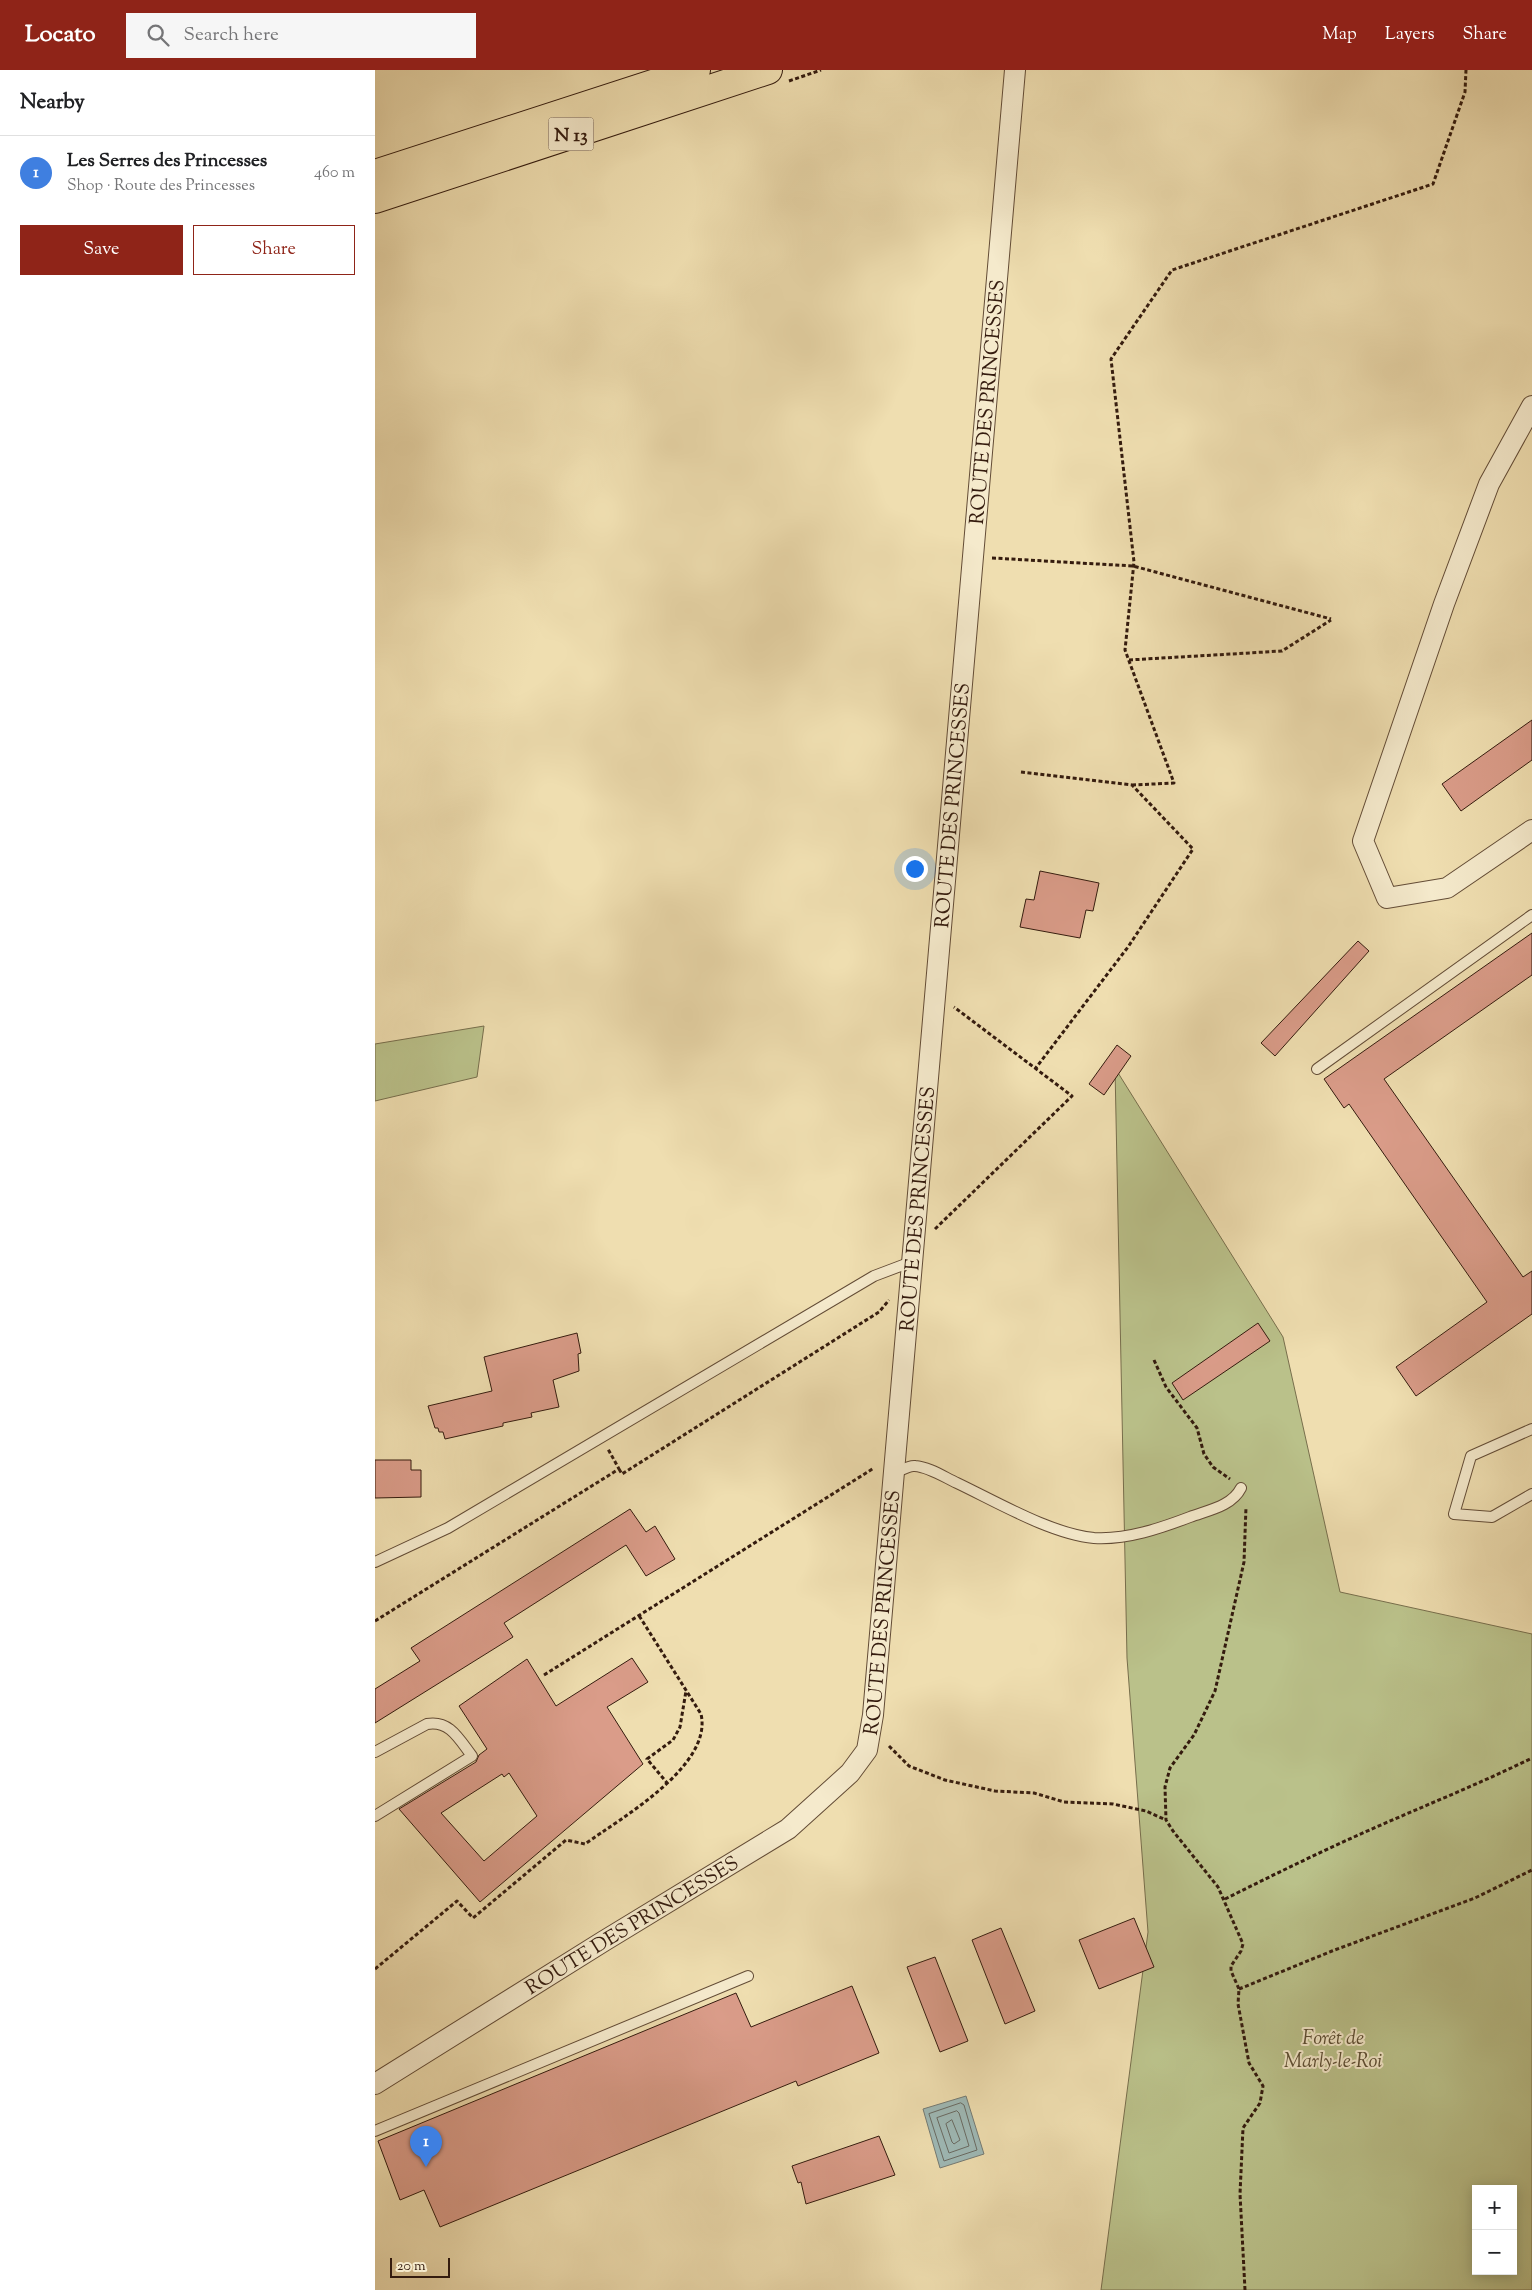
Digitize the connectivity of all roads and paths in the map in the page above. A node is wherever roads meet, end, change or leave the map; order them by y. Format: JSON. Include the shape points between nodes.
{"nodes":[{"id":1,"x":696,"y":70,"type":"edge"},
{"id":2,"x":768,"y":70,"type":"edge"},
{"id":3,"x":1015,"y":70,"type":"edge"},
{"id":4,"x":1466,"y":70,"type":"edge"},
{"id":5,"x":375,"y":174,"type":"edge"},
{"id":6,"x":375,"y":199,"type":"edge"},
{"id":7,"x":1532,"y":406,"type":"edge"},
{"id":8,"x":973,"y":557,"type":"junction"},
{"id":9,"x":1133,"y":566,"type":"junction"},
{"id":10,"x":1129,"y":660,"type":"junction"},
{"id":11,"x":1021,"y":772,"type":"dead end"},
{"id":12,"x":1132,"y":785,"type":"junction"},
{"id":13,"x":1532,"y":830,"type":"edge"},
{"id":14,"x":1532,"y":915,"type":"edge"},
{"id":15,"x":935,"y":994,"type":"junction"},
{"id":16,"x":1035,"y":1069,"type":"junction"},
{"id":17,"x":1317,"y":1069,"type":"dead end"},
{"id":18,"x":912,"y":1263,"type":"junction"},
{"id":19,"x":1154,"y":1360,"type":"dead end"},
{"id":20,"x":1532,"y":1429,"type":"edge"},
{"id":21,"x":602,"y":1438,"type":"junction"},
{"id":22,"x":619,"y":1469,"type":"junction"},
{"id":23,"x":885,"y":1470,"type":"junction"},
{"id":24,"x":1241,"y":1488,"type":"junction"},
{"id":25,"x":1532,"y":1494,"type":"edge"},
{"id":26,"x":375,"y":1562,"type":"edge"},
{"id":27,"x":639,"y":1614,"type":"junction"},
{"id":28,"x":375,"y":1621,"type":"edge"},
{"id":29,"x":544,"y":1675,"type":"dead end"},
{"id":30,"x":686,"y":1691,"type":"junction"},
{"id":31,"x":871,"y":1727,"type":"junction"},
{"id":32,"x":375,"y":1752,"type":"edge"},
{"id":33,"x":1532,"y":1758,"type":"edge"},
{"id":34,"x":668,"y":1784,"type":"junction"},
{"id":35,"x":375,"y":1816,"type":"edge"},
{"id":36,"x":1167,"y":1820,"type":"junction"},
{"id":37,"x":1532,"y":1870,"type":"edge"},
{"id":38,"x":1225,"y":1900,"type":"junction"},
{"id":39,"x":375,"y":1970,"type":"edge"},
{"id":40,"x":748,"y":1976,"type":"dead end"},
{"id":41,"x":1239,"y":1989,"type":"junction"},
{"id":42,"x":375,"y":2084,"type":"edge"},
{"id":43,"x":375,"y":2131,"type":"edge"},
{"id":44,"x":1245,"y":2290,"type":"edge"}],
"edges":[{"from":1,"to":5,"type":"main road","number":"N 13"},
{"from":2,"to":6,"type":"main road","number":"N 13"},
{"from":3,"to":8,"type":"street","name":"ROUTE DES PRINCESSES"},
{"from":4,"to":9,"type":"path","via":[[1465,92],[1433,184],[1172,270],[1111,359]]},
{"from":7,"to":13,"type":"street","via":[[1489,484],[1363,841],[1387,898],[1447,888]]},
{"from":8,"to":9,"type":"path"},
{"from":8,"to":15,"type":"street","name":"ROUTE DES PRINCESSES"},
{"from":9,"to":10,"type":"path","via":[[1125,650]]},
{"from":9,"to":10,"type":"path","via":[[1331,619],[1282,652]]},
{"from":10,"to":12,"type":"path","via":[[1174,783]]},
{"from":11,"to":12,"type":"path"},
{"from":12,"to":16,"type":"path","via":[[1193,849],[1128,948]]},
{"from":14,"to":17,"type":"lane"},
{"from":15,"to":16,"type":"path"},
{"from":15,"to":18,"type":"street","name":"ROUTE DES PRINCESSES"},
{"from":16,"to":18,"type":"path","via":[[1072,1096]]},
{"from":18,"to":21,"type":"lane","via":[[874,1276]]},
{"from":18,"to":22,"type":"path","via":[[879,1312],[622,1474]]},
{"from":18,"to":23,"type":"street","name":"ROUTE DES PRINCESSES"},
{"from":19,"to":24,"type":"path","via":[[1166,1387],[1197,1428],[1204,1454],[1213,1467]]},
{"from":20,"to":25,"type":"lane","via":[[1471,1456],[1454,1514],[1492,1516]]},
{"from":21,"to":22,"type":"path"},
{"from":21,"to":26,"type":"lane","via":[[448,1528]]},
{"from":22,"to":28,"type":"path"},
{"from":23,"to":24,"type":"lane","via":[[913,1465],[928,1469],[999,1505],[1068,1532],[1095,1538],[1131,1536],[1180,1521],[1228,1503]]},
{"from":23,"to":27,"type":"path"},
{"from":23,"to":31,"type":"street","name":"ROUTE DES PRINCESSES"},
{"from":24,"to":36,"type":"path","via":[[1246,1505],[1244,1562],[1220,1674],[1194,1735],[1170,1768],[1165,1787]]},
{"from":27,"to":29,"type":"path"},
{"from":27,"to":30,"type":"path"},
{"from":30,"to":34,"type":"path","via":[[701,1714],[703,1724],[699,1742],[684,1768]]},
{"from":30,"to":34,"type":"path","via":[[680,1727],[673,1740],[647,1760]]},
{"from":31,"to":36,"type":"path","via":[[909,1766],[945,1780],[995,1791],[1034,1793],[1064,1802],[1113,1804],[1147,1811]]},
{"from":31,"to":42,"type":"street","name":"ROUTE DES PRINCESSES","via":[[867,1750],[850,1773],[788,1829]]},
{"from":32,"to":35,"type":"lane","via":[[436,1722],[453,1730],[472,1756]]},
{"from":33,"to":38,"type":"path","via":[[1284,1869]]},
{"from":34,"to":39,"type":"path","via":[[585,1844],[566,1840],[473,1918],[457,1901]]},
{"from":36,"to":38,"type":"path"},
{"from":37,"to":41,"type":"path","via":[[1475,1898]]},
{"from":38,"to":41,"type":"path","via":[[1243,1944],[1231,1966]]},
{"from":40,"to":43,"type":"lane"},
{"from":41,"to":44,"type":"path","via":[[1238,2004],[1249,2064],[1263,2086],[1260,2103],[1243,2128],[1239,2194]]}]}
